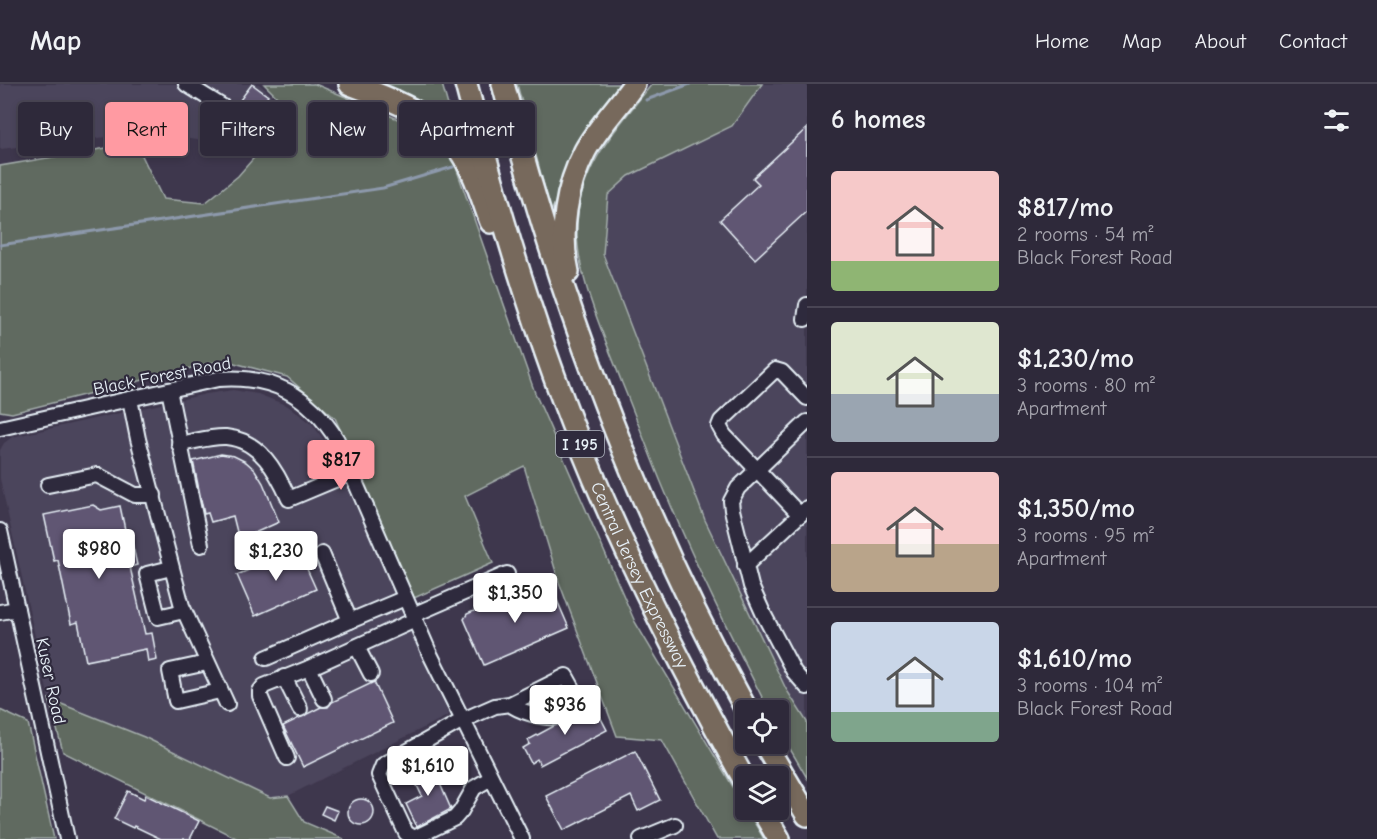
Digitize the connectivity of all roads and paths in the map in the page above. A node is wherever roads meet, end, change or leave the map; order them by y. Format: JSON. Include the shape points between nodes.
{"nodes":[{"id":1,"x":186,"y":84,"type":"edge"},
{"id":2,"x":350,"y":84,"type":"edge"},
{"id":3,"x":466,"y":84,"type":"edge"},
{"id":4,"x":503,"y":84,"type":"edge"},
{"id":5,"x":634,"y":84,"type":"edge"},
{"id":6,"x":216,"y":102,"type":"edge"},
{"id":7,"x":169,"y":390,"type":"junction"},
{"id":8,"x":807,"y":398,"type":"edge"},
{"id":9,"x":130,"y":399,"type":"junction"},
{"id":10,"x":807,"y":422,"type":"edge"},
{"id":11,"x":0,"y":428,"type":"edge"},
{"id":12,"x":615,"y":431,"type":"junction"},
{"id":13,"x":579,"y":442,"type":"junction"},
{"id":14,"x":179,"y":444,"type":"junction"},
{"id":15,"x":757,"y":470,"type":"junction"},
{"id":16,"x":351,"y":473,"type":"junction"},
{"id":17,"x":48,"y":485,"type":"dead end"},
{"id":18,"x":154,"y":495,"type":"junction"},
{"id":19,"x":803,"y":511,"type":"edge"},
{"id":20,"x":0,"y":531,"type":"edge"},
{"id":21,"x":201,"y":545,"type":"dead end"},
{"id":22,"x":322,"y":554,"type":"dead end"},
{"id":23,"x":745,"y":566,"type":"junction"},
{"id":24,"x":171,"y":568,"type":"junction"},
{"id":25,"x":507,"y":574,"type":"dead end"},
{"id":26,"x":405,"y":598,"type":"junction"},
{"id":27,"x":17,"y":609,"type":"junction"},
{"id":28,"x":184,"y":610,"type":"junction"},
{"id":29,"x":0,"y":612,"type":"edge"},
{"id":30,"x":414,"y":618,"type":"junction"},
{"id":31,"x":350,"y":621,"type":"junction"},
{"id":32,"x":357,"y":647,"type":"junction"},
{"id":33,"x":266,"y":658,"type":"dead end"},
{"id":34,"x":207,"y":663,"type":"junction"},
{"id":35,"x":309,"y":668,"type":"junction"},
{"id":36,"x":371,"y":675,"type":"dead end"},
{"id":37,"x":284,"y":677,"type":"junction"},
{"id":38,"x":807,"y":687,"type":"edge"},
{"id":39,"x":220,"y":691,"type":"junction"},
{"id":40,"x":324,"y":699,"type":"dead end"},
{"id":41,"x":741,"y":700,"type":"edge"},
{"id":42,"x":227,"y":704,"type":"dead end"},
{"id":43,"x":510,"y":704,"type":"junction"},
{"id":44,"x":300,"y":709,"type":"dead end"},
{"id":45,"x":463,"y":720,"type":"junction"},
{"id":46,"x":771,"y":754,"type":"edge"},
{"id":47,"x":287,"y":758,"type":"dead end"},
{"id":48,"x":737,"y":766,"type":"edge"},
{"id":49,"x":492,"y":778,"type":"junction"},
{"id":50,"x":807,"y":815,"type":"edge"},
{"id":51,"x":768,"y":820,"type":"edge"},
{"id":52,"x":675,"y":825,"type":"dead end"},
{"id":53,"x":67,"y":839,"type":"edge"},
{"id":54,"x":522,"y":839,"type":"edge"},
{"id":55,"x":641,"y":839,"type":"edge"},
{"id":56,"x":779,"y":839,"type":"edge"}],
"edges":[{"from":1,"to":6,"type":"street"},
{"from":2,"to":13,"type":"highway","via":[[400,102],[431,120],[467,162]]},
{"from":3,"to":13,"type":"highway","name":"Central Jersey Expressway","number":"I 195","via":[[512,247]]},
{"from":4,"to":12,"type":"highway","name":"Central Jersey Expressway","number":"I 195","via":[[549,246]]},
{"from":5,"to":12,"type":"highway","via":[[586,149],[571,187],[564,224],[571,286]]},
{"from":7,"to":9,"type":"street","name":"Black Forest Road"},
{"from":7,"to":14,"type":"street"},
{"from":7,"to":16,"type":"street","name":"Black Forest Road","via":[[234,378],[282,388],[320,416],[337,440]]},
{"from":8,"to":15,"type":"street","via":[[782,372],[775,370],[721,421],[720,431]]},
{"from":9,"to":11,"type":"street","name":"Black Forest Road"},
{"from":9,"to":18,"type":"street"},
{"from":10,"to":15,"type":"street"},
{"from":12,"to":41,"type":"highway","name":"Central Jersey Expressway","number":"I 195","via":[[668,555]]},
{"from":13,"to":48,"type":"highway","name":"Central Jersey Expressway","number":"I 195","via":[[666,635]]},
{"from":14,"to":16,"type":"street","via":[[216,438],[241,440],[268,460],[289,499]]},
{"from":14,"to":21,"type":"street"},
{"from":15,"to":19,"type":"street"},
{"from":15,"to":23,"type":"street","via":[[731,501]]},
{"from":16,"to":26,"type":"street","name":"Black Forest Road"},
{"from":17,"to":18,"type":"street","via":[[96,475],[135,495]]},
{"from":18,"to":24,"type":"street"},
{"from":19,"to":23,"type":"street"},
{"from":20,"to":27,"type":"street","name":"Kuser Road"},
{"from":22,"to":31,"type":"street"},
{"from":23,"to":38,"type":"street","via":[[764,615],[794,672]]},
{"from":24,"to":28,"type":"street"},
{"from":24,"to":28,"type":"street","via":[[147,574],[158,617]]},
{"from":25,"to":30,"type":"street"},
{"from":26,"to":30,"type":"street","name":"Black Forest Road"},
{"from":26,"to":31,"type":"street"},
{"from":27,"to":29,"type":"street"},
{"from":27,"to":53,"type":"street","name":"Kuser Road"},
{"from":28,"to":34,"type":"street"},
{"from":30,"to":32,"type":"street"},
{"from":30,"to":45,"type":"street","name":"Black Forest Road"},
{"from":31,"to":33,"type":"street"},
{"from":32,"to":35,"type":"street"},
{"from":32,"to":36,"type":"street"},
{"from":34,"to":39,"type":"street"},
{"from":34,"to":39,"type":"street","via":[[170,671],[176,701]]},
{"from":35,"to":37,"type":"street"},
{"from":35,"to":40,"type":"street"},
{"from":37,"to":44,"type":"street"},
{"from":37,"to":47,"type":"street","via":[[264,686],[260,696]]},
{"from":39,"to":42,"type":"street"},
{"from":43,"to":43,"type":"street","via":[[515,709],[556,717],[581,703],[566,676]]},
{"from":43,"to":45,"type":"street"},
{"from":45,"to":49,"type":"street","name":"Black Forest Road"},
{"from":45,"to":49,"type":"street","via":[[393,758],[380,770],[381,783],[406,833],[414,837],[454,818],[474,788]]},
{"from":46,"to":50,"type":"highway"},
{"from":49,"to":54,"type":"street","name":"Black Forest Road"},
{"from":51,"to":56,"type":"highway"},
{"from":52,"to":55,"type":"street"}]}
